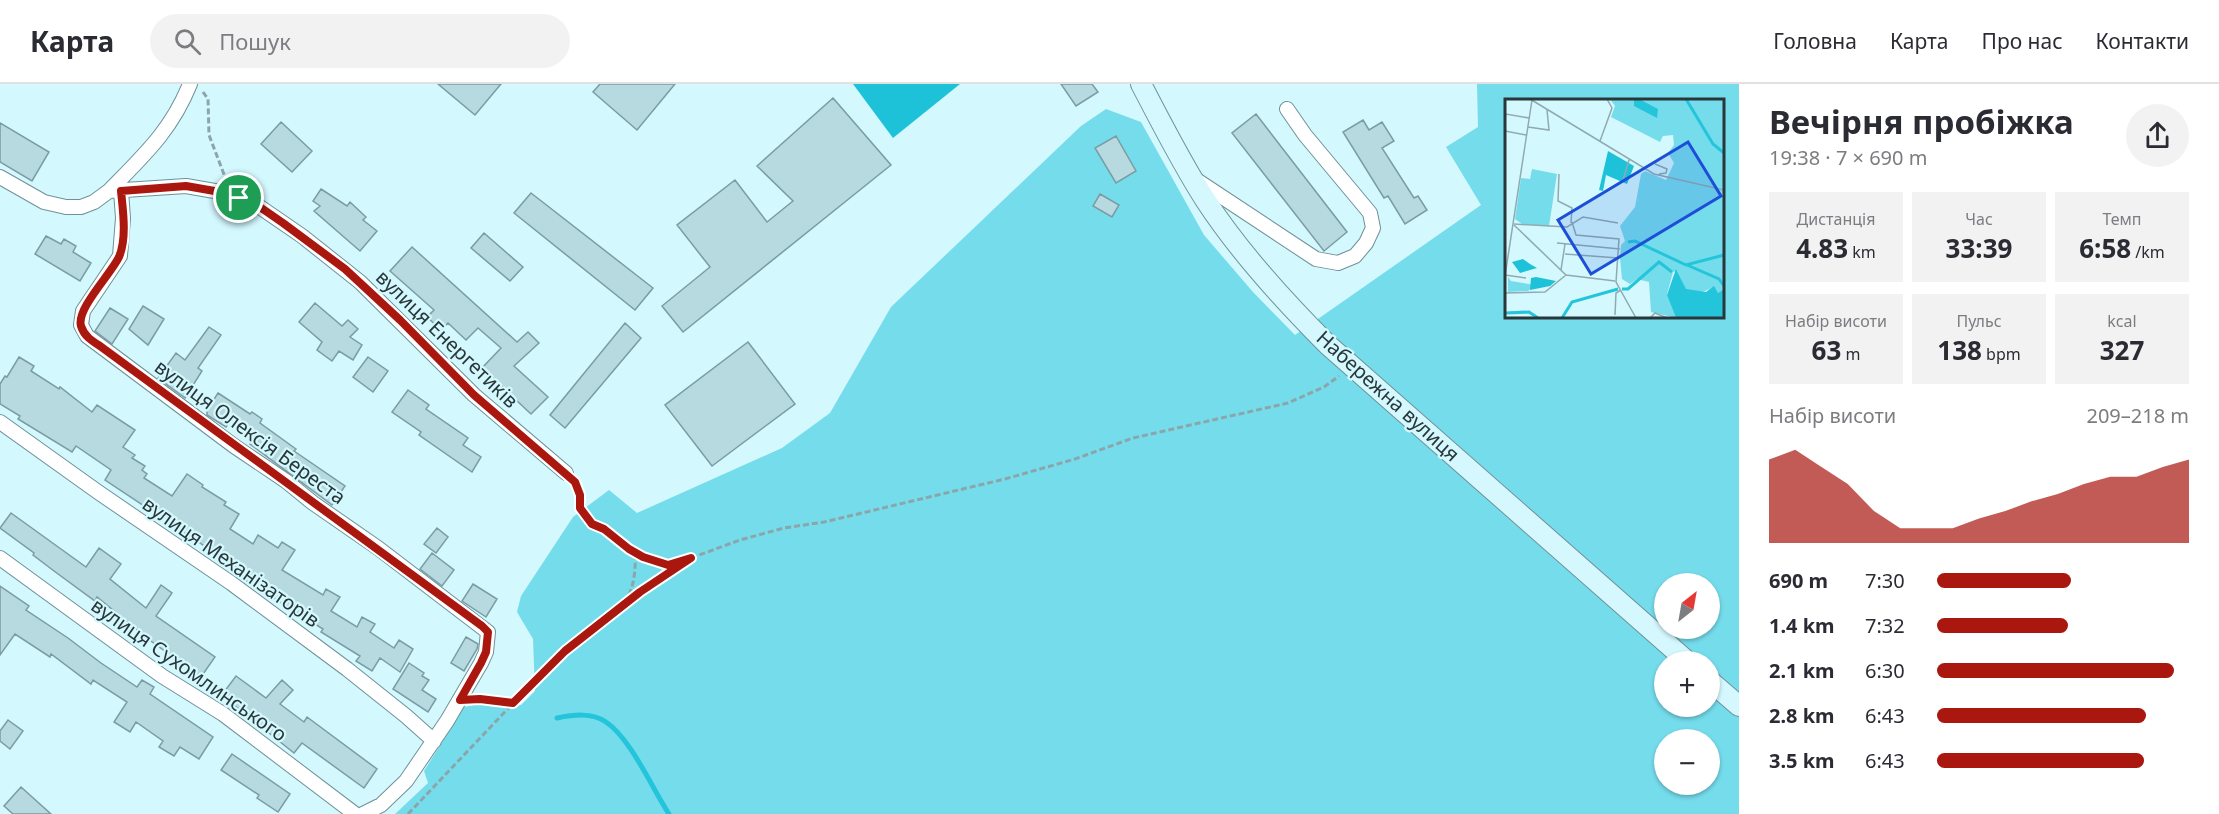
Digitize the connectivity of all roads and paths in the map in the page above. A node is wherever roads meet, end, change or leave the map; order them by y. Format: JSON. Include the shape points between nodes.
{"nodes":[{"id":1,"x":1142,"y":84,"type":"edge"},
{"id":2,"x":194,"y":85,"type":"edge"},
{"id":3,"x":1287,"y":109,"type":"dead end"},
{"id":4,"x":1191,"y":176,"type":"junction"},
{"id":5,"x":0,"y":177,"type":"edge"},
{"id":6,"x":226,"y":179,"type":"dead end"},
{"id":7,"x":115,"y":191,"type":"junction"},
{"id":8,"x":1358,"y":371,"type":"junction"},
{"id":9,"x":0,"y":422,"type":"edge"},
{"id":10,"x":566,"y":473,"type":"joint"},
{"id":11,"x":635,"y":552,"type":"junction"},
{"id":12,"x":0,"y":558,"type":"edge"},
{"id":13,"x":691,"y":558,"type":"junction"},
{"id":14,"x":622,"y":607,"type":"junction"},
{"id":15,"x":1676,"y":651,"type":"edge"},
{"id":16,"x":1720,"y":690,"type":"edge"},
{"id":17,"x":460,"y":700,"type":"junction"},
{"id":18,"x":513,"y":703,"type":"junction"},
{"id":19,"x":1739,"y":706,"type":"edge"},
{"id":20,"x":434,"y":741,"type":"junction"},
{"id":21,"x":355,"y":814,"type":"edge"},
{"id":22,"x":363,"y":814,"type":"edge"},
{"id":23,"x":408,"y":814,"type":"edge"}],
"edges":[{"from":1,"to":4,"type":"main road","name":"Набережна вулиця"},
{"from":2,"to":6,"type":"path","via":[[208,99],[209,135]]},
{"from":2,"to":7,"type":"street","via":[[163,136]]},
{"from":3,"to":4,"type":"street","via":[[1370,213],[1373,228],[1355,256],[1338,263],[1316,259]]},
{"from":4,"to":8,"type":"main road","name":"Набережна вулиця","via":[[1233,237],[1294,311]]},
{"from":5,"to":7,"type":"street","name":"вулиця Енергетиків","via":[[44,202],[66,207],[81,207]]},
{"from":7,"to":10,"type":"street","name":"вулиця Енергетиків","via":[[186,186],[226,193],[257,205],[364,285],[474,395]]},
{"from":7,"to":17,"type":"street","name":"вулиця Олексія Береста","via":[[123,218],[120,256],[83,311],[81,325],[87,336],[482,626],[488,632],[486,652]]},
{"from":8,"to":13,"type":"path","via":[[1343,373],[1324,387],[1288,403],[1133,438],[1005,479],[784,528]]},
{"from":8,"to":15,"type":"main road","name":"Набережна вулиця"},
{"from":9,"to":20,"type":"street","name":"вулиця Механізаторів","via":[[231,583],[347,669]]},
{"from":10,"to":11,"type":"path","via":[[575,482],[580,508],[592,524]]},
{"from":11,"to":13,"type":"path","via":[[668,565]]},
{"from":11,"to":14,"type":"path","via":[[636,572]]},
{"from":12,"to":21,"type":"street","name":"вулиця Сухомлинського","via":[[162,676],[223,714]]},
{"from":13,"to":14,"type":"path"},
{"from":14,"to":18,"type":"path","via":[[565,651]]},
{"from":16,"to":19,"type":"main road"},
{"from":17,"to":18,"type":"path"},
{"from":17,"to":20,"type":"street"},
{"from":18,"to":23,"type":"path"},
{"from":20,"to":22,"type":"street","via":[[406,782],[381,805]]}]}
